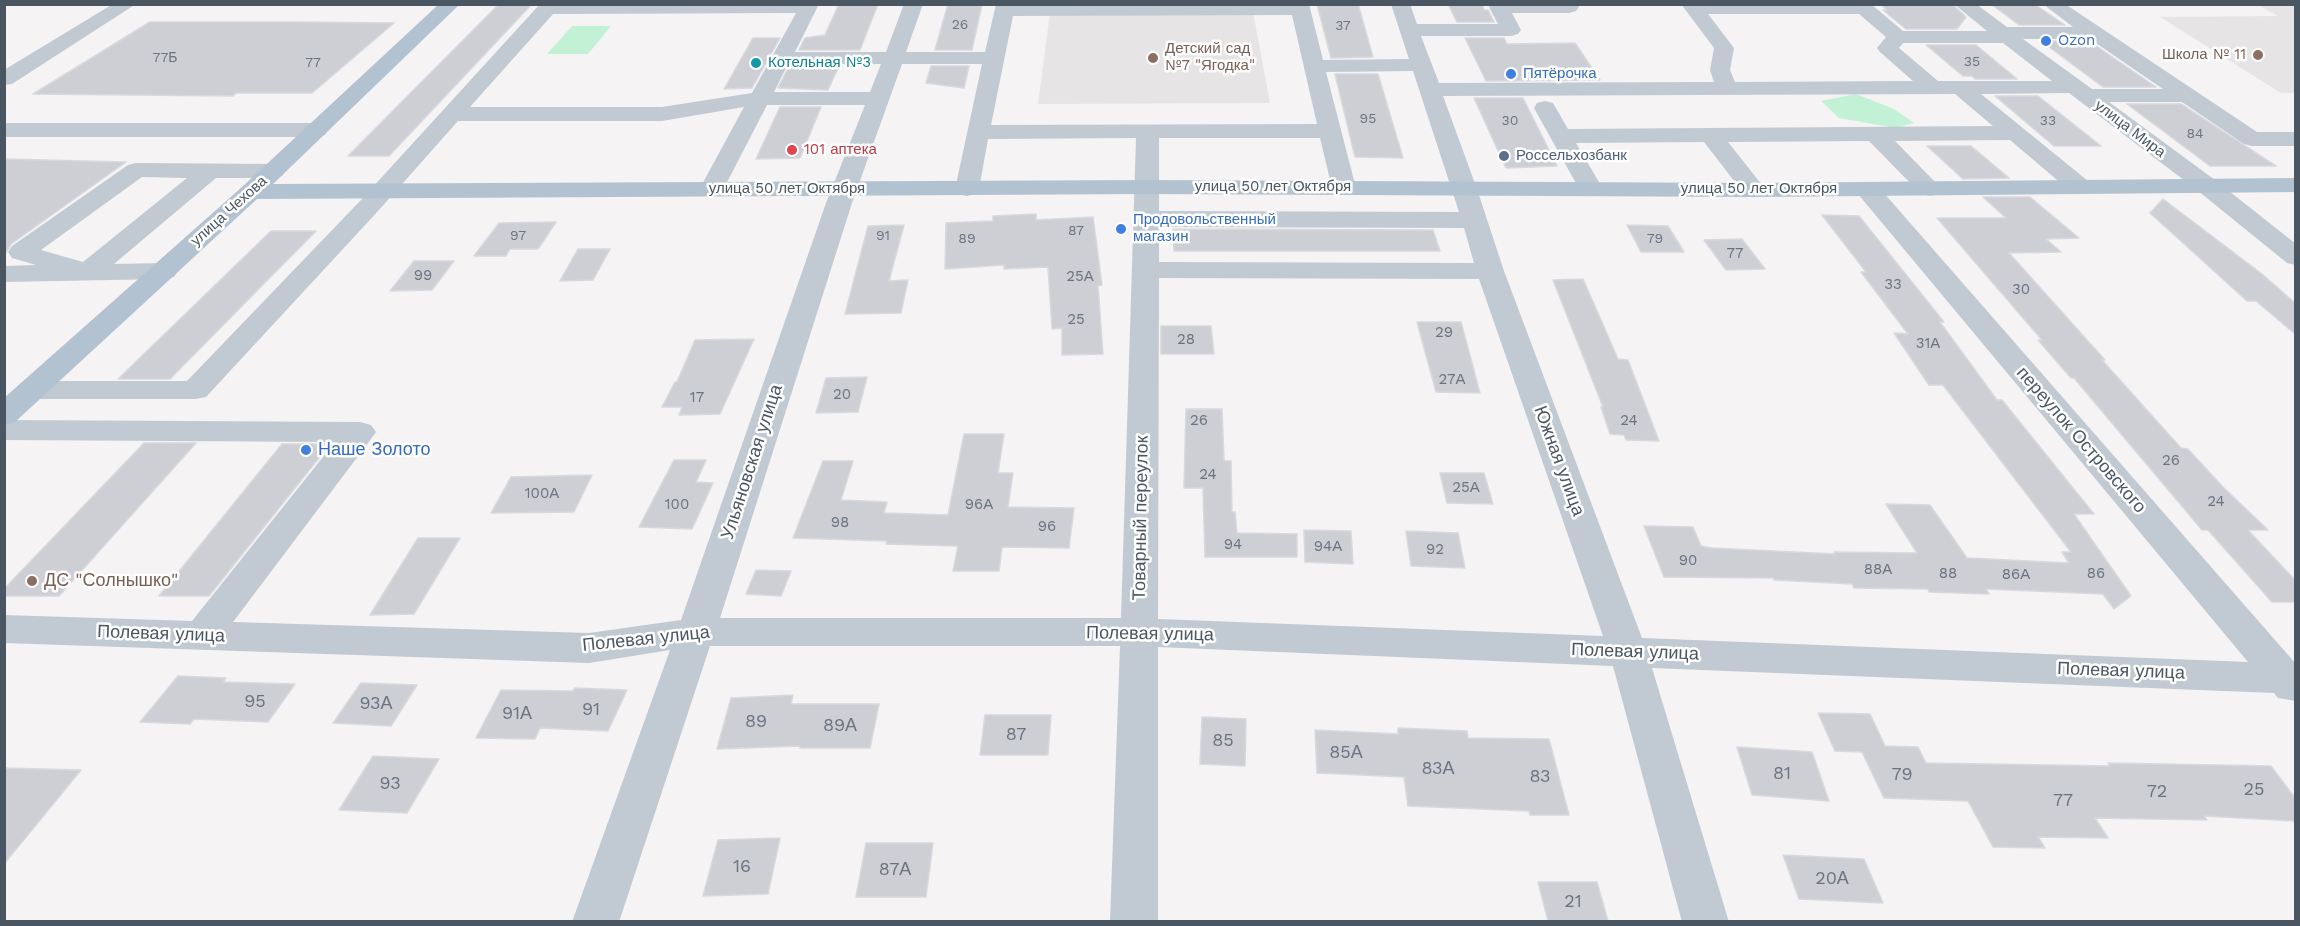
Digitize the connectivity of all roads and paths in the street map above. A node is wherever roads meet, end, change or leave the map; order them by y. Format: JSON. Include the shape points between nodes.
{"nodes":[{"id":1,"x":127,"y":4,"type":"edge"},
{"id":2,"x":451,"y":4,"type":"edge"},
{"id":3,"x":914,"y":4,"type":"edge"},
{"id":4,"x":1567,"y":4,"type":"edge"},
{"id":5,"x":1963,"y":4,"type":"edge"},
{"id":6,"x":2052,"y":4,"type":"edge"},
{"id":7,"x":550,"y":6,"type":"edge"},
{"id":8,"x":809,"y":6,"type":"edge"},
{"id":9,"x":1692,"y":6,"type":"edge"},
{"id":10,"x":1792,"y":6,"type":"edge"},
{"id":11,"x":1006,"y":7,"type":"edge"},
{"id":12,"x":1159,"y":7,"type":"edge"},
{"id":13,"x":1299,"y":7,"type":"edge"},
{"id":14,"x":1404,"y":17,"type":"edge"},
{"id":15,"x":2094,"y":33,"type":"junction"},
{"id":16,"x":2004,"y":35,"type":"junction"},
{"id":17,"x":1898,"y":37,"type":"junction"},
{"id":18,"x":896,"y":57,"type":"junction"},
{"id":19,"x":782,"y":58,"type":"junction"},
{"id":20,"x":995,"y":58,"type":"junction"},
{"id":21,"x":1314,"y":66,"type":"junction"},
{"id":22,"x":1425,"y":78,"type":"junction"},
{"id":23,"x":4,"y":79,"type":"edge"},
{"id":24,"x":1933,"y":88,"type":"junction"},
{"id":25,"x":1961,"y":88,"type":"junction"},
{"id":26,"x":1727,"y":90,"type":"junction"},
{"id":27,"x":2080,"y":92,"type":"junction"},
{"id":28,"x":2187,"y":95,"type":"junction"},
{"id":29,"x":760,"y":98,"type":"junction"},
{"id":30,"x":879,"y":99,"type":"junction"},
{"id":31,"x":1545,"y":108,"type":"dead end"},
{"id":32,"x":453,"y":114,"type":"junction"},
{"id":33,"x":4,"y":130,"type":"edge"},
{"id":34,"x":317,"y":130,"type":"junction"},
{"id":35,"x":1148,"y":131,"type":"junction"},
{"id":36,"x":1330,"y":131,"type":"junction"},
{"id":37,"x":978,"y":132,"type":"junction"},
{"id":38,"x":2016,"y":133,"type":"junction"},
{"id":39,"x":1875,"y":134,"type":"junction"},
{"id":40,"x":1711,"y":135,"type":"junction"},
{"id":41,"x":1561,"y":136,"type":"junction"},
{"id":42,"x":2295,"y":139,"type":"edge"},
{"id":43,"x":210,"y":171,"type":"junction"},
{"id":44,"x":273,"y":171,"type":"junction"},
{"id":45,"x":2206,"y":185,"type":"junction"},
{"id":46,"x":2295,"y":185,"type":"edge"},
{"id":47,"x":2079,"y":186,"type":"junction"},
{"id":48,"x":1344,"y":188,"type":"junction"},
{"id":49,"x":846,"y":189,"type":"junction"},
{"id":50,"x":967,"y":189,"type":"junction"},
{"id":51,"x":1465,"y":189,"type":"junction"},
{"id":52,"x":1591,"y":189,"type":"junction"},
{"id":53,"x":1867,"y":189,"type":"junction"},
{"id":54,"x":1929,"y":189,"type":"junction"},
{"id":55,"x":711,"y":190,"type":"junction"},
{"id":56,"x":1754,"y":190,"type":"junction"},
{"id":57,"x":383,"y":191,"type":"junction"},
{"id":58,"x":251,"y":192,"type":"junction"},
{"id":59,"x":1148,"y":203,"type":"junction"},
{"id":60,"x":1474,"y":220,"type":"junction"},
{"id":61,"x":2295,"y":256,"type":"edge"},
{"id":62,"x":1146,"y":270,"type":"junction"},
{"id":63,"x":164,"y":271,"type":"junction"},
{"id":64,"x":87,"y":272,"type":"junction"},
{"id":65,"x":1490,"y":272,"type":"junction"},
{"id":66,"x":4,"y":274,"type":"edge"},
{"id":67,"x":32,"y":390,"type":"junction"},
{"id":68,"x":4,"y":415,"type":"edge"},
{"id":69,"x":4,"y":430,"type":"edge"},
{"id":70,"x":4,"y":629,"type":"edge"},
{"id":71,"x":696,"y":632,"type":"junction"},
{"id":72,"x":1138,"y":632,"type":"junction"},
{"id":73,"x":202,"y":635,"type":"junction"},
{"id":74,"x":1628,"y":651,"type":"junction"},
{"id":75,"x":2292,"y":683,"type":"edge"},
{"id":76,"x":595,"y":921,"type":"edge"},
{"id":77,"x":1134,"y":921,"type":"edge"},
{"id":78,"x":1706,"y":921,"type":"edge"}],
"edges":[{"from":1,"to":23,"type":"street"},
{"from":2,"to":34,"type":"main road","name":"улица Чехова"},
{"from":3,"to":18,"type":"street","name":"Ульяновская улица"},
{"from":4,"to":14,"type":"street","via":[[1569,7],[1499,7],[1511,30]]},
{"from":5,"to":16,"type":"street","name":"улица Мира"},
{"from":6,"to":15,"type":"street"},
{"from":7,"to":8,"type":"street"},
{"from":7,"to":32,"type":"street"},
{"from":8,"to":19,"type":"street"},
{"from":9,"to":10,"type":"street"},
{"from":9,"to":26,"type":"street","via":[[1725,48],[1720,70]]},
{"from":10,"to":17,"type":"street","via":[[1864,8]]},
{"from":11,"to":12,"type":"street"},
{"from":11,"to":20,"type":"street"},
{"from":12,"to":13,"type":"street"},
{"from":13,"to":21,"type":"street"},
{"from":14,"to":22,"type":"street","name":"Южная улица"},
{"from":15,"to":16,"type":"street"},
{"from":15,"to":28,"type":"street"},
{"from":16,"to":17,"type":"street"},
{"from":16,"to":27,"type":"street","name":"улица Мира"},
{"from":17,"to":24,"type":"street","via":[[1887,48]]},
{"from":18,"to":19,"type":"street"},
{"from":18,"to":20,"type":"street"},
{"from":18,"to":30,"type":"street","name":"Ульяновская улица"},
{"from":19,"to":29,"type":"street"},
{"from":20,"to":37,"type":"street"},
{"from":21,"to":22,"type":"street"},
{"from":21,"to":36,"type":"street"},
{"from":22,"to":26,"type":"street"},
{"from":22,"to":51,"type":"street","name":"Южная улица"},
{"from":24,"to":25,"type":"street"},
{"from":24,"to":26,"type":"street"},
{"from":25,"to":27,"type":"street"},
{"from":25,"to":38,"type":"street"},
{"from":27,"to":28,"type":"street"},
{"from":27,"to":45,"type":"street","name":"улица Мира"},
{"from":28,"to":42,"type":"street","via":[[2252,139]]},
{"from":29,"to":30,"type":"street"},
{"from":29,"to":32,"type":"street","via":[[662,114]]},
{"from":29,"to":55,"type":"street"},
{"from":30,"to":49,"type":"street","name":"Ульяновская улица"},
{"from":31,"to":41,"type":"street"},
{"from":32,"to":57,"type":"street"},
{"from":33,"to":34,"type":"street"},
{"from":34,"to":44,"type":"main road","name":"улица Чехова"},
{"from":35,"to":36,"type":"street"},
{"from":35,"to":37,"type":"street"},
{"from":35,"to":59,"type":"street","name":"Товарный переулок"},
{"from":36,"to":48,"type":"street"},
{"from":37,"to":50,"type":"street"},
{"from":38,"to":39,"type":"street"},
{"from":38,"to":47,"type":"street"},
{"from":39,"to":40,"type":"street"},
{"from":39,"to":54,"type":"street"},
{"from":40,"to":41,"type":"street"},
{"from":40,"to":56,"type":"street"},
{"from":41,"to":52,"type":"street"},
{"from":43,"to":44,"type":"street"},
{"from":43,"to":64,"type":"street"},
{"from":43,"to":64,"type":"street","via":[[136,170],[21,252]]},
{"from":44,"to":58,"type":"main road","name":"улица Чехова"},
{"from":45,"to":46,"type":"main road","name":"улица 50 лет Октября"},
{"from":45,"to":47,"type":"main road","name":"улица 50 лет Октября"},
{"from":45,"to":61,"type":"street","name":"улица Мира"},
{"from":47,"to":54,"type":"main road","name":"улица 50 лет Октября"},
{"from":48,"to":51,"type":"main road","name":"улица 50 лет Октября"},
{"from":48,"to":59,"type":"main road","name":"улица 50 лет Октября"},
{"from":49,"to":50,"type":"main road","name":"улица 50 лет Октября"},
{"from":49,"to":55,"type":"main road","name":"улица 50 лет Октября"},
{"from":49,"to":71,"type":"street","name":"Ульяновская улица"},
{"from":50,"to":59,"type":"main road","name":"улица 50 лет Октября"},
{"from":51,"to":52,"type":"main road","name":"улица 50 лет Октября"},
{"from":51,"to":60,"type":"street","name":"Южная улица"},
{"from":52,"to":56,"type":"main road","name":"улица 50 лет Октября"},
{"from":53,"to":54,"type":"main road","name":"улица 50 лет Октября"},
{"from":53,"to":56,"type":"main road","name":"улица 50 лет Октября"},
{"from":53,"to":75,"type":"street","name":"переулок Островского"},
{"from":55,"to":57,"type":"main road","name":"улица 50 лет Октября"},
{"from":57,"to":58,"type":"main road","name":"улица 50 лет Октября"},
{"from":57,"to":67,"type":"street","via":[[195,390]]},
{"from":58,"to":63,"type":"main road","name":"улица Чехова"},
{"from":59,"to":60,"type":"street"},
{"from":59,"to":62,"type":"street","name":"Товарный переулок"},
{"from":60,"to":65,"type":"street","name":"Южная улица"},
{"from":62,"to":65,"type":"street"},
{"from":62,"to":72,"type":"street","name":"Товарный переулок"},
{"from":63,"to":64,"type":"street"},
{"from":63,"to":67,"type":"main road","name":"улица Чехова"},
{"from":64,"to":66,"type":"street"},
{"from":65,"to":74,"type":"street","name":"Южная улица"},
{"from":67,"to":68,"type":"main road","name":"улица Чехова"},
{"from":69,"to":73,"type":"street","via":[[360,432]]},
{"from":70,"to":73,"type":"street","name":"Полевая улица"},
{"from":71,"to":72,"type":"street","name":"Полевая улица"},
{"from":71,"to":73,"type":"street","name":"Полевая улица","via":[[589,648]]},
{"from":71,"to":76,"type":"street","name":"Ульяновская улица"},
{"from":72,"to":74,"type":"street","name":"Полевая улица"},
{"from":72,"to":77,"type":"street","name":"Товарный переулок"},
{"from":74,"to":75,"type":"street","name":"Полевая улица"},
{"from":74,"to":78,"type":"street","name":"Южная улица"}]}
